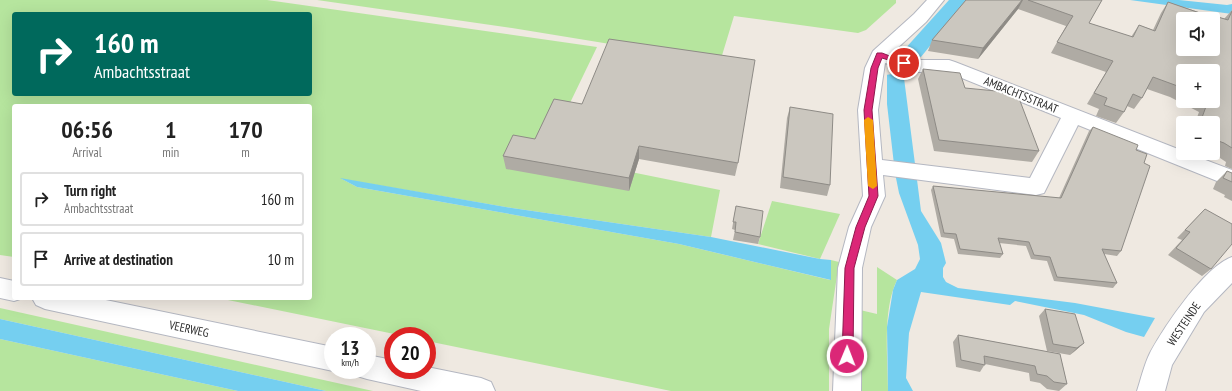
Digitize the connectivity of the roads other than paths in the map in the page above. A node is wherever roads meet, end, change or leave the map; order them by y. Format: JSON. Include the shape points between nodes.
{"nodes":[{"id":1,"x":933,"y":1,"type":"edge"},
{"id":2,"x":886,"y":58,"type":"junction"},
{"id":3,"x":1073,"y":115,"type":"junction"},
{"id":4,"x":879,"y":167,"type":"junction"},
{"id":5,"x":1232,"y":179,"type":"edge"},
{"id":6,"x":1232,"y":267,"type":"edge"},
{"id":7,"x":0,"y":288,"type":"edge"},
{"id":8,"x":12,"y":291,"type":"edge"},
{"id":9,"x":54,"y":300,"type":"edge"},
{"id":10,"x":324,"y":357,"type":"edge"},
{"id":11,"x":376,"y":369,"type":"edge"},
{"id":12,"x":481,"y":391,"type":"edge"},
{"id":13,"x":847,"y":391,"type":"edge"},
{"id":14,"x":1151,"y":391,"type":"edge"}],
"edges":[{"from":1,"to":2,"type":"street"},
{"from":2,"to":3,"type":"street","name":"AMBACHTSSTRAAT","via":[[916,66],[949,66]]},
{"from":2,"to":4,"type":"street","via":[[874,68],[868,110]]},
{"from":3,"to":4,"type":"street","via":[[1036,187]]},
{"from":3,"to":5,"type":"street","name":"AMBACHTSSTRAAT"},
{"from":4,"to":13,"type":"street","via":[[874,196],[860,227],[850,268]]},
{"from":6,"to":14,"type":"street","name":"WESTEINDE","via":[[1195,304],[1160,360]]},
{"from":7,"to":8,"type":"street"},
{"from":9,"to":10,"type":"street","name":"VEERWEG"},
{"from":11,"to":12,"type":"street"}]}
